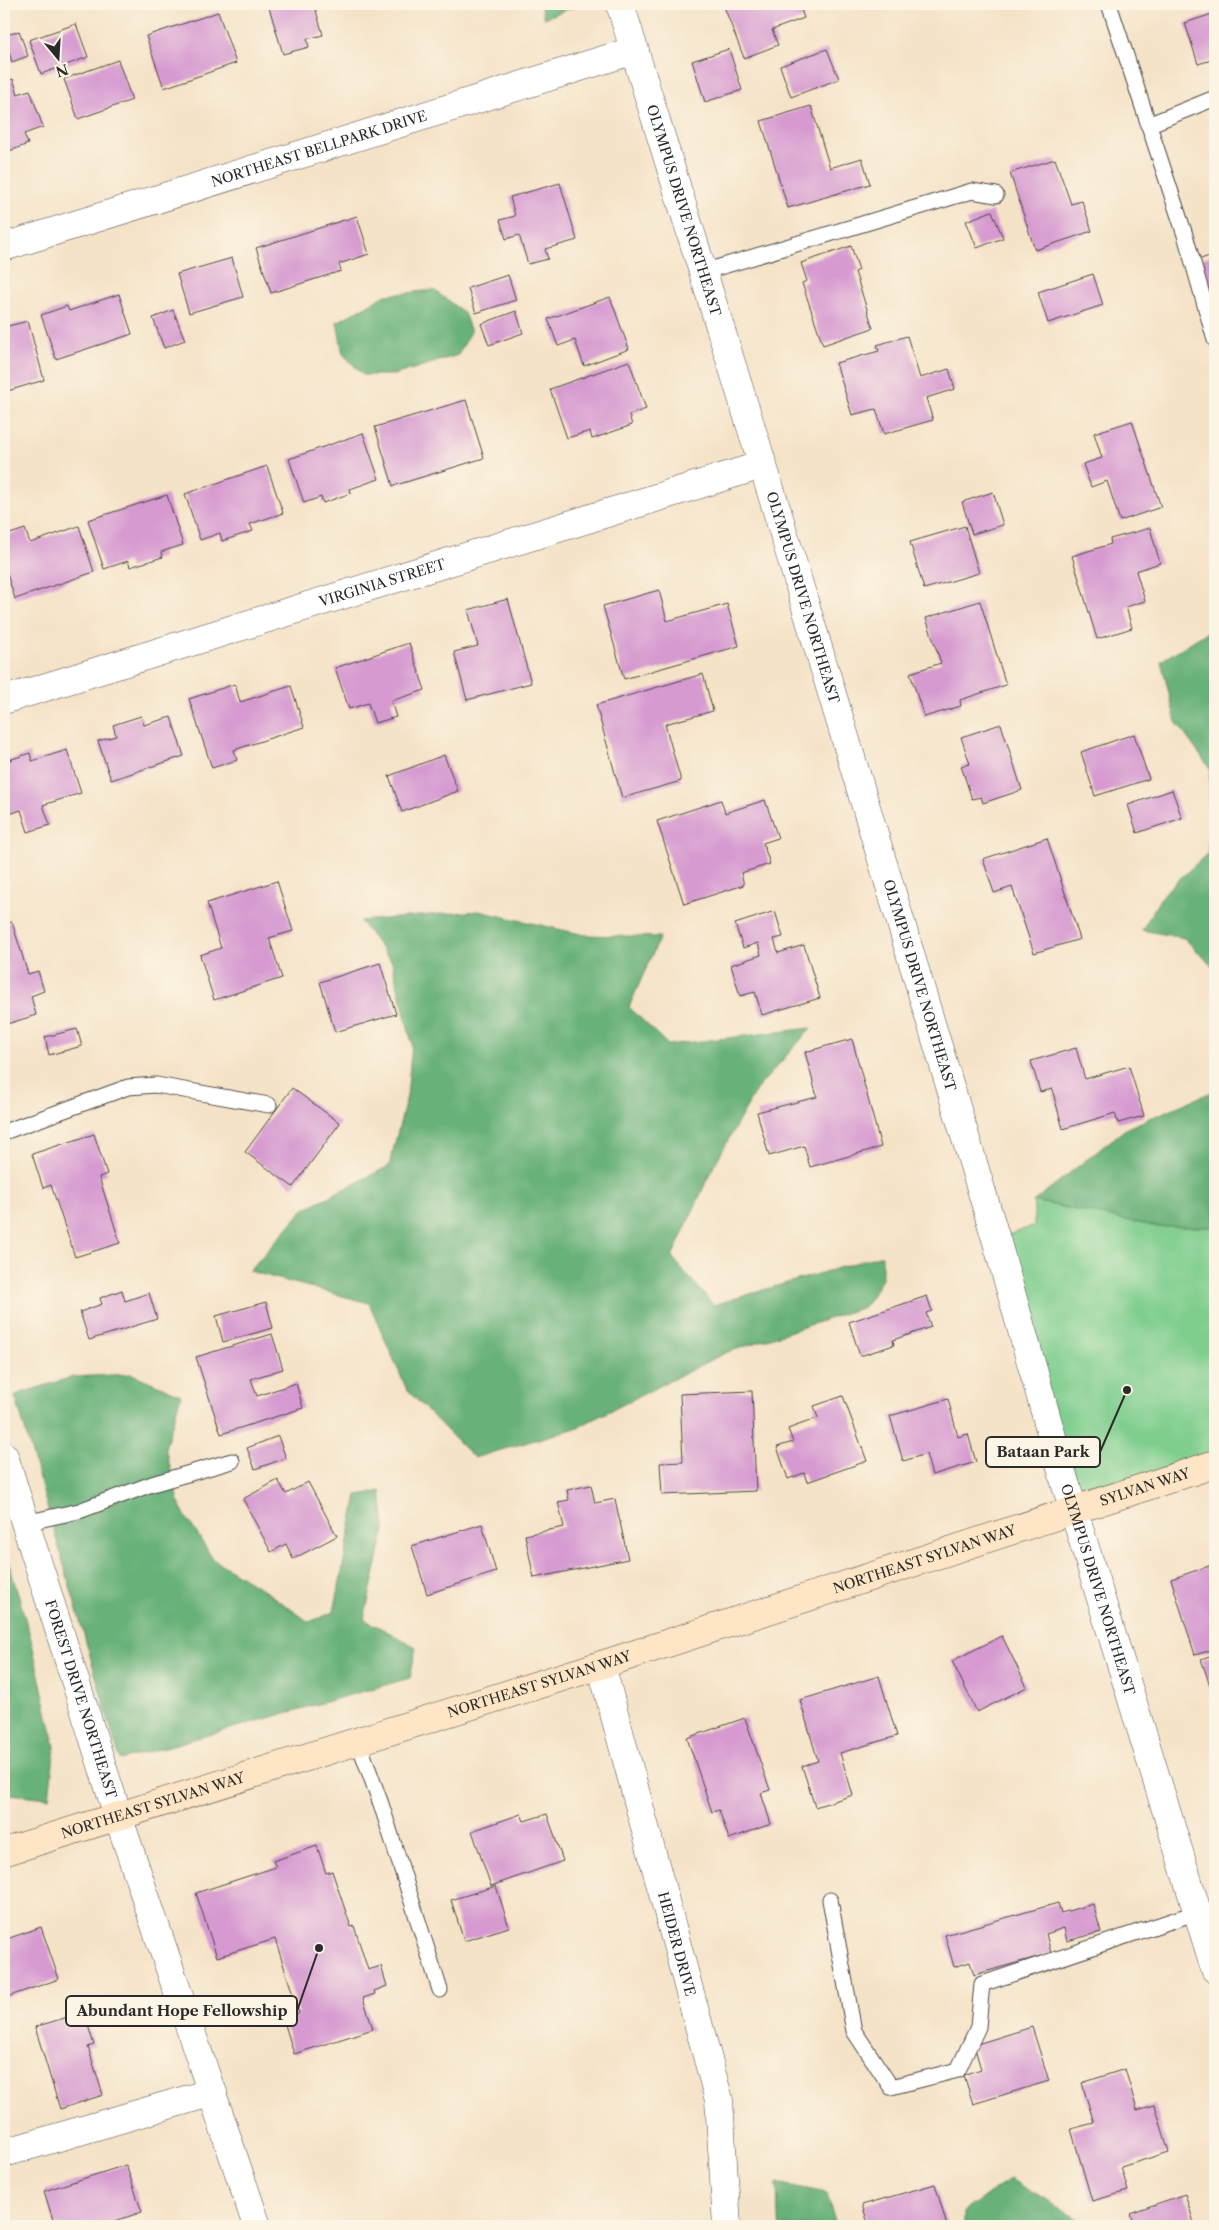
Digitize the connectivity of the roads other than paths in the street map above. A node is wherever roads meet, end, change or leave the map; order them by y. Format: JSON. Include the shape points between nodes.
{"nodes":[{"id":1,"x":620,"y":4,"type":"edge"},
{"id":2,"x":1109,"y":4,"type":"edge"},
{"id":3,"x":635,"y":50,"type":"junction"},
{"id":4,"x":1215,"y":98,"type":"edge"},
{"id":5,"x":1148,"y":125,"type":"junction"},
{"id":6,"x":996,"y":196,"type":"dead end"},
{"id":7,"x":4,"y":247,"type":"edge"},
{"id":8,"x":703,"y":272,"type":"junction"},
{"id":9,"x":1215,"y":340,"type":"edge"},
{"id":10,"x":762,"y":465,"type":"junction"},
{"id":11,"x":4,"y":700,"type":"edge"},
{"id":12,"x":269,"y":1105,"type":"dead end"},
{"id":13,"x":4,"y":1132,"type":"edge"},
{"id":14,"x":4,"y":1456,"type":"edge"},
{"id":15,"x":232,"y":1460,"type":"dead end"},
{"id":16,"x":1215,"y":1464,"type":"edge"},
{"id":17,"x":1074,"y":1510,"type":"junction"},
{"id":18,"x":25,"y":1523,"type":"junction"},
{"id":19,"x":601,"y":1665,"type":"junction"},
{"id":20,"x":358,"y":1741,"type":"junction"},
{"id":21,"x":118,"y":1816,"type":"junction"},
{"id":22,"x":4,"y":1852,"type":"edge"},
{"id":23,"x":830,"y":1900,"type":"dead end"},
{"id":24,"x":1198,"y":1912,"type":"junction"},
{"id":25,"x":1215,"y":1969,"type":"edge"},
{"id":26,"x":440,"y":1990,"type":"dead end"},
{"id":27,"x":213,"y":2092,"type":"junction"},
{"id":28,"x":4,"y":2153,"type":"edge"},
{"id":29,"x":257,"y":2226,"type":"edge"},
{"id":30,"x":727,"y":2226,"type":"edge"}],
"edges":[{"from":1,"to":3,"type":"street","name":"OLYMPUS DRIVE NORTHEAST"},
{"from":2,"to":5,"type":"lane"},
{"from":3,"to":7,"type":"street","name":"NORTHEAST BELLPARK DRIVE"},
{"from":3,"to":8,"type":"street","name":"OLYMPUS DRIVE NORTHEAST"},
{"from":4,"to":5,"type":"lane"},
{"from":5,"to":9,"type":"lane","via":[[1185,235]]},
{"from":6,"to":8,"type":"lane","via":[[972,191]]},
{"from":8,"to":10,"type":"street","name":"OLYMPUS DRIVE NORTHEAST"},
{"from":10,"to":11,"type":"street","name":"VIRGINIA STREET"},
{"from":10,"to":17,"type":"street","name":"OLYMPUS DRIVE NORTHEAST","via":[[996,1239]]},
{"from":12,"to":13,"type":"lane","via":[[156,1085],[128,1087]]},
{"from":14,"to":18,"type":"street","name":"FOREST DRIVE NORTHEAST"},
{"from":15,"to":18,"type":"lane","via":[[152,1484],[79,1511]]},
{"from":16,"to":17,"type":"main road","name":"SYLVAN WAY"},
{"from":17,"to":19,"type":"main road","name":"NORTHEAST SYLVAN WAY"},
{"from":17,"to":24,"type":"street","name":"OLYMPUS DRIVE NORTHEAST"},
{"from":18,"to":21,"type":"street","name":"FOREST DRIVE NORTHEAST"},
{"from":19,"to":20,"type":"main road","name":"NORTHEAST SYLVAN WAY"},
{"from":19,"to":30,"type":"street","name":"HEIDER DRIVE","via":[[719,2100]]},
{"from":20,"to":21,"type":"main road","name":"NORTHEAST SYLVAN WAY"},
{"from":20,"to":26,"type":"lane"},
{"from":21,"to":22,"type":"main road","name":"NORTHEAST SYLVAN WAY"},
{"from":21,"to":27,"type":"street","name":"FOREST DRIVE NORTHEAST"},
{"from":23,"to":24,"type":"lane","via":[[854,2031],[891,2087],[958,2070],[978,2027],[982,1984]]},
{"from":24,"to":25,"type":"street","name":"OLYMPUS DRIVE NORTHEAST"},
{"from":27,"to":28,"type":"street"},
{"from":27,"to":29,"type":"street","name":"FOREST DRIVE NORTHEAST"}]}
